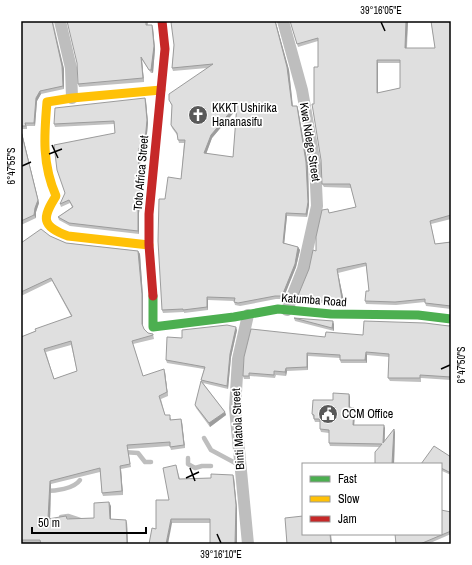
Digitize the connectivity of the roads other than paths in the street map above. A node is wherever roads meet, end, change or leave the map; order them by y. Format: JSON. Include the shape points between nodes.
{"nodes":[{"id":1,"x":60,"y":21,"type":"edge"},
{"id":2,"x":162,"y":21,"type":"edge"},
{"id":3,"x":283,"y":21,"type":"edge"},
{"id":4,"x":161,"y":90,"type":"junction"},
{"id":5,"x":72,"y":98,"type":"junction"},
{"id":6,"x":149,"y":245,"type":"junction"},
{"id":7,"x":287,"y":310,"type":"junction"},
{"id":8,"x":248,"y":315,"type":"junction"},
{"id":9,"x":451,"y":319,"type":"edge"},
{"id":10,"x":153,"y":327,"type":"joint"},
{"id":11,"x":248,"y":544,"type":"edge"}],
"edges":[{"from":1,"to":5,"type":"street","via":[[71,68]]},
{"from":2,"to":4,"type":"street","name":"Toto Africa Street","via":[[165,50]]},
{"from":3,"to":7,"type":"street","name":"Kwa Ndege Street","via":[[304,105],[315,164],[317,206],[303,269]]},
{"from":4,"to":5,"type":"street"},
{"from":4,"to":6,"type":"street","name":"Toto Africa Street","via":[[149,214]]},
{"from":5,"to":6,"type":"street","via":[[47,102],[45,153],[48,175],[56,196],[45,214],[46,219],[50,226],[68,236]]},
{"from":6,"to":10,"type":"street","name":"Toto Africa Street"},
{"from":7,"to":8,"type":"street","name":"Katumba Road","via":[[278,309]]},
{"from":7,"to":9,"type":"street","name":"Katumba Road","via":[[331,314],[418,315]]},
{"from":8,"to":10,"type":"street","name":"Katumba Road"},
{"from":8,"to":11,"type":"street","name":"Binti Matola Street","via":[[240,348],[235,387]]}]}
